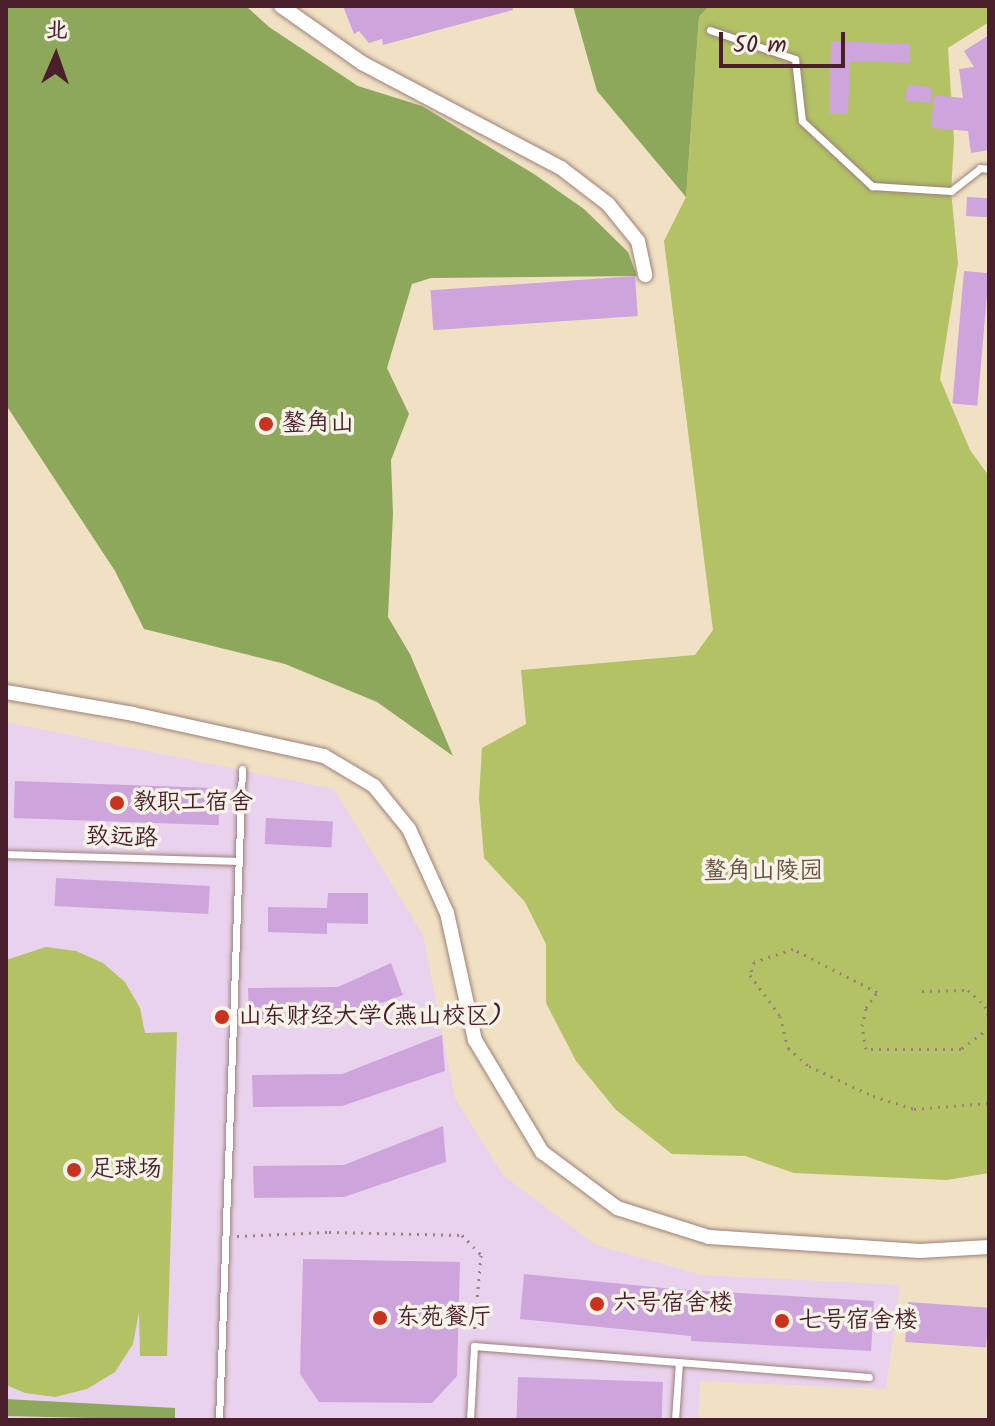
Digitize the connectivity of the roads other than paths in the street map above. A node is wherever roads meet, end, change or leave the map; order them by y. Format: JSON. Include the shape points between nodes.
{"nodes":[{"id":1,"x":281,"y":6,"type":"edge"},
{"id":2,"x":710,"y":30,"type":"dead end"},
{"id":3,"x":989,"y":169,"type":"edge"},
{"id":4,"x":645,"y":275,"type":"dead end"},
{"id":5,"x":6,"y":692,"type":"edge"},
{"id":6,"x":242,"y":769,"type":"dead end"},
{"id":7,"x":6,"y":854,"type":"edge"},
{"id":8,"x":237,"y":861,"type":"junction"},
{"id":9,"x":989,"y":1247,"type":"edge"},
{"id":10,"x":679,"y":1362,"type":"junction"},
{"id":11,"x":869,"y":1377,"type":"dead end"},
{"id":12,"x":219,"y":1420,"type":"edge"},
{"id":13,"x":470,"y":1420,"type":"edge"},
{"id":14,"x":675,"y":1420,"type":"edge"}],
"edges":[{"from":1,"to":4,"type":"street","via":[[362,63],[561,168],[608,204],[638,241]]},
{"from":2,"to":3,"type":"lane","via":[[795,59],[802,121],[872,186],[951,191],[980,168]]},
{"from":5,"to":9,"type":"street","via":[[324,756],[374,786],[409,829],[447,913],[475,1040],[542,1152],[617,1208],[709,1237],[920,1251]]},
{"from":6,"to":8,"type":"lane"},
{"from":7,"to":8,"type":"lane","name":"致远路"},
{"from":8,"to":12,"type":"lane"},
{"from":10,"to":11,"type":"lane"},
{"from":10,"to":13,"type":"lane","via":[[474,1346]]},
{"from":10,"to":14,"type":"lane"}]}
